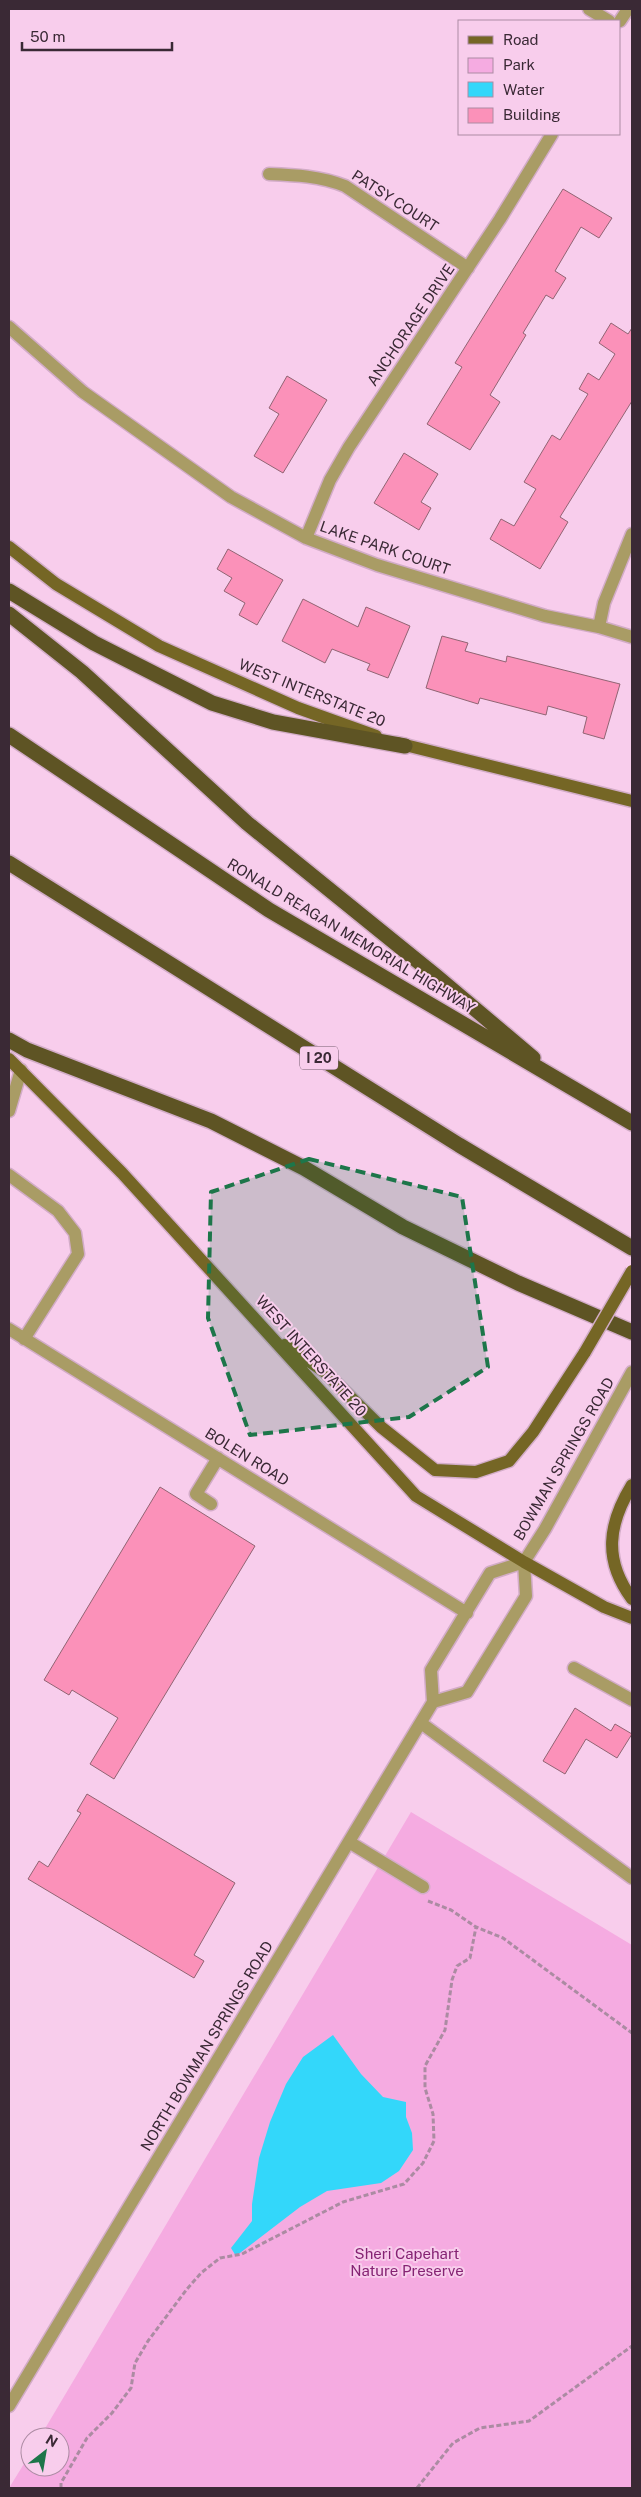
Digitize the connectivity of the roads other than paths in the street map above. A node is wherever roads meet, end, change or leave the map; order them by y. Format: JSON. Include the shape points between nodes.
{"nodes":[{"id":1,"x":589,"y":9,"type":"edge"},
{"id":2,"x":628,"y":9,"type":"edge"},
{"id":3,"x":607,"y":20,"type":"edge"},
{"id":4,"x":621,"y":20,"type":"edge"},
{"id":5,"x":551,"y":135,"type":"edge"},
{"id":6,"x":269,"y":174,"type":"dead end"},
{"id":7,"x":468,"y":268,"type":"junction"},
{"id":8,"x":9,"y":327,"type":"edge"},
{"id":9,"x":632,"y":534,"type":"edge"},
{"id":10,"x":306,"y":538,"type":"junction"},
{"id":11,"x":9,"y":547,"type":"edge"},
{"id":12,"x":9,"y":591,"type":"edge"},
{"id":13,"x":9,"y":614,"type":"edge"},
{"id":14,"x":599,"y":627,"type":"junction"},
{"id":15,"x":632,"y":637,"type":"edge"},
{"id":16,"x":9,"y":735,"type":"edge"},
{"id":17,"x":405,"y":746,"type":"junction"},
{"id":18,"x":632,"y":801,"type":"edge"},
{"id":19,"x":9,"y":863,"type":"edge"},
{"id":20,"x":9,"y":1040,"type":"edge"},
{"id":21,"x":9,"y":1059,"type":"edge"},
{"id":22,"x":21,"y":1070,"type":"junction"},
{"id":23,"x":565,"y":1085,"type":"junction"},
{"id":24,"x":9,"y":1111,"type":"edge"},
{"id":25,"x":632,"y":1123,"type":"edge"},
{"id":26,"x":9,"y":1175,"type":"edge"},
{"id":27,"x":632,"y":1248,"type":"edge"},
{"id":28,"x":632,"y":1271,"type":"edge"},
{"id":29,"x":9,"y":1330,"type":"edge"},
{"id":30,"x":267,"y":1332,"type":"junction"},
{"id":31,"x":632,"y":1332,"type":"edge"},
{"id":32,"x":24,"y":1339,"type":"junction"},
{"id":33,"x":631,"y":1374,"type":"edge"},
{"id":34,"x":218,"y":1458,"type":"junction"},
{"id":35,"x":632,"y":1485,"type":"edge"},
{"id":36,"x":211,"y":1504,"type":"dead end"},
{"id":37,"x":524,"y":1562,"type":"junction"},
{"id":38,"x":632,"y":1599,"type":"edge"},
{"id":39,"x":467,"y":1613,"type":"junction"},
{"id":40,"x":632,"y":1618,"type":"edge"},
{"id":41,"x":574,"y":1668,"type":"dead end"},
{"id":42,"x":632,"y":1700,"type":"edge"},
{"id":43,"x":433,"y":1702,"type":"junction"},
{"id":44,"x":421,"y":1723,"type":"junction"},
{"id":45,"x":349,"y":1842,"type":"junction"},
{"id":46,"x":632,"y":1878,"type":"edge"},
{"id":47,"x":422,"y":1893,"type":"road end"},
{"id":48,"x":9,"y":2406,"type":"edge"}],
"edges":[{"from":1,"to":3,"type":"street"},
{"from":2,"to":4,"type":"street"},
{"from":5,"to":7,"type":"street","name":"ANCHORAGE DRIVE"},
{"from":6,"to":7,"type":"street","name":"PATSY COURT","via":[[330,180],[345,186]]},
{"from":7,"to":10,"type":"street","name":"ANCHORAGE DRIVE","via":[[349,447],[330,480]]},
{"from":8,"to":10,"type":"street","name":"LAKE PARK COURT","via":[[83,392],[223,492]]},
{"from":9,"to":14,"type":"street","via":[[604,603]]},
{"from":10,"to":14,"type":"street","name":"LAKE PARK COURT","via":[[386,568],[545,616]]},
{"from":11,"to":17,"type":"main road","name":"WEST INTERSTATE 20","via":[[56,584],[159,646],[298,708]]},
{"from":12,"to":17,"type":"highway","via":[[94,644],[212,703],[273,722]]},
{"from":13,"to":23,"type":"highway","via":[[82,672],[247,823]]},
{"from":14,"to":15,"type":"street","name":"LAKE PARK COURT"},
{"from":16,"to":23,"type":"highway","name":"RONALD REAGAN MEMORIAL HIGHWAY","via":[[269,910]]},
{"from":17,"to":18,"type":"main road","name":"WEST INTERSTATE 20"},
{"from":19,"to":27,"type":"highway","number":"I 20","via":[[451,1140]]},
{"from":20,"to":31,"type":"highway","via":[[26,1050],[211,1121],[304,1168],[403,1227]]},
{"from":21,"to":22,"type":"main road","name":"WEST INTERSTATE 20"},
{"from":22,"to":24,"type":"street"},
{"from":22,"to":30,"type":"main road","name":"WEST INTERSTATE 20","via":[[122,1173]]},
{"from":23,"to":25,"type":"highway","name":"RONALD REAGAN MEMORIAL HIGHWAY"},
{"from":26,"to":32,"type":"street","via":[[58,1211],[75,1233],[78,1254]]},
{"from":28,"to":30,"type":"main road","bridge":true,"via":[[533,1432],[509,1462],[476,1472],[435,1470],[381,1427],[325,1372]]},
{"from":29,"to":32,"type":"street","name":"BOLEN ROAD"},
{"from":30,"to":37,"type":"main road","name":"WEST INTERSTATE 20","via":[[416,1496]]},
{"from":32,"to":34,"type":"street","name":"BOLEN ROAD"},
{"from":33,"to":37,"type":"street","name":"BOWMAN SPRINGS ROAD"},
{"from":34,"to":36,"type":"street","via":[[196,1494]]},
{"from":34,"to":39,"type":"street","name":"BOLEN ROAD"},
{"from":35,"to":38,"type":"main road","via":[[615,1518],[611,1539],[612,1554],[623,1586]]},
{"from":37,"to":39,"type":"street","via":[[490,1573]]},
{"from":37,"to":40,"type":"main road","name":"WEST INTERSTATE 20","via":[[604,1607]]},
{"from":37,"to":43,"type":"street","via":[[526,1596],[467,1692]]},
{"from":39,"to":43,"type":"street","via":[[431,1670]]},
{"from":41,"to":42,"type":"street"},
{"from":43,"to":44,"type":"street","name":"NORTH BOWMAN SPRINGS ROAD"},
{"from":44,"to":45,"type":"street","name":"NORTH BOWMAN SPRINGS ROAD"},
{"from":44,"to":46,"type":"street"},
{"from":45,"to":47,"type":"street"},
{"from":45,"to":48,"type":"street","name":"NORTH BOWMAN SPRINGS ROAD"}]}
